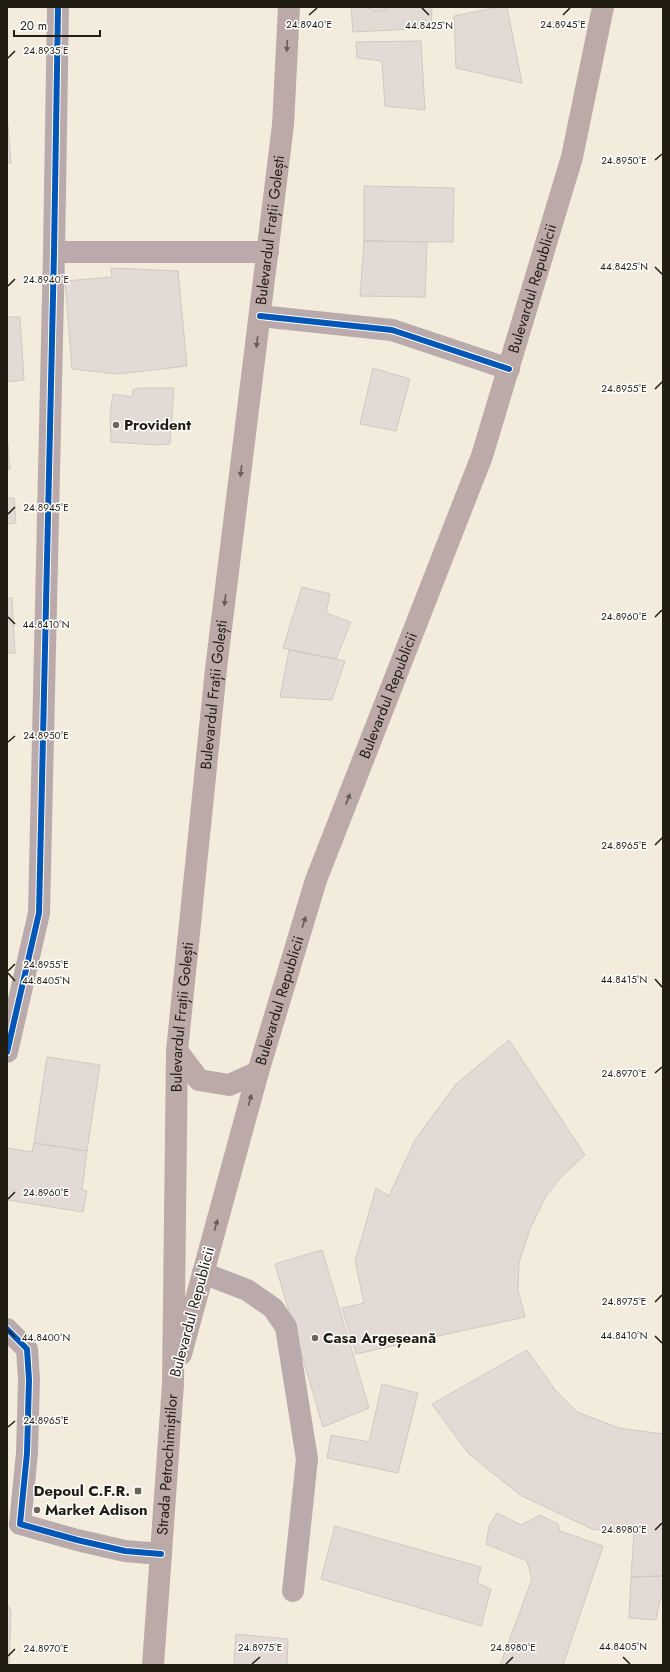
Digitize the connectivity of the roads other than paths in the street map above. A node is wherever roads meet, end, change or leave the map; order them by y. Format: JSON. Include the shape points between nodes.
{"nodes":[{"id":1,"x":58,"y":7,"type":"edge"},
{"id":2,"x":289,"y":7,"type":"edge"},
{"id":3,"x":603,"y":7,"type":"edge"},
{"id":4,"x":54,"y":252,"type":"junction"},
{"id":5,"x":268,"y":252,"type":"junction"},
{"id":6,"x":260,"y":316,"type":"junction"},
{"id":7,"x":509,"y":369,"type":"junction"},
{"id":8,"x":177,"y":1051,"type":"junction"},
{"id":9,"x":7,"y":1052,"type":"edge"},
{"id":10,"x":258,"y":1072,"type":"junction"},
{"id":11,"x":203,"y":1273,"type":"junction"},
{"id":12,"x":7,"y":1329,"type":"edge"},
{"id":13,"x":173,"y":1384,"type":"junction"},
{"id":14,"x":13,"y":1525,"type":"edge"},
{"id":15,"x":161,"y":1554,"type":"junction"},
{"id":16,"x":293,"y":1591,"type":"dead end"},
{"id":17,"x":153,"y":1665,"type":"edge"}],
"edges":[{"from":1,"to":4,"type":"street"},
{"from":2,"to":5,"type":"main road","name":"Bulevardul Frații Golești","one_way":true,"via":[[283,125]]},
{"from":3,"to":7,"type":"main road","name":"Bulevardul Republicii","via":[[572,157]]},
{"from":4,"to":5,"type":"street"},
{"from":4,"to":9,"type":"street","via":[[39,913]]},
{"from":5,"to":6,"type":"main road","name":"Bulevardul Frații Golești"},
{"from":6,"to":7,"type":"street","via":[[392,330]]},
{"from":6,"to":8,"type":"main road","name":"Bulevardul Frații Golești","one_way":true,"via":[[216,669]]},
{"from":10,"to":7,"type":"main road","name":"Bulevardul Republicii","one_way":true,"via":[[316,880],[482,456]]},
{"from":8,"to":10,"type":"main road","via":[[199,1080],[228,1085]]},
{"from":8,"to":13,"type":"main road","name":"Bulevardul Frații Golești"},
{"from":11,"to":10,"type":"main road","name":"Bulevardul Republicii","one_way":true},
{"from":11,"to":13,"type":"main road","name":"Bulevardul Republicii"},
{"from":11,"to":16,"type":"street","via":[[247,1290],[273,1308],[286,1327],[307,1459]]},
{"from":12,"to":14,"type":"street","via":[[26,1349],[29,1380],[28,1453]]},
{"from":13,"to":15,"type":"main road","name":"Strada Petrochimiștilor"},
{"from":14,"to":15,"type":"street","via":[[125,1551]]},
{"from":15,"to":17,"type":"main road","name":"Strada Petrochimiștilor"}]}
